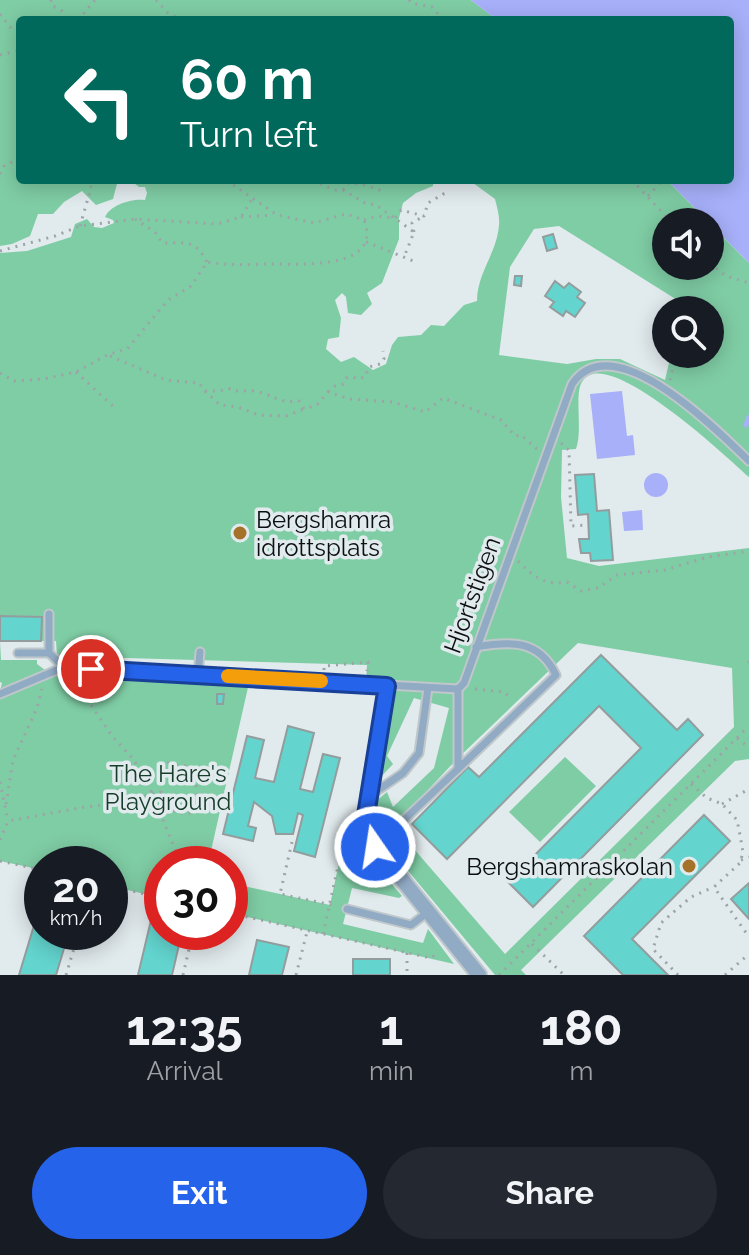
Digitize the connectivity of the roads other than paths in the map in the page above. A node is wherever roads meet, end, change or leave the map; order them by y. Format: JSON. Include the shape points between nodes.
{"nodes":[{"id":1,"x":749,"y":461,"type":"edge"},
{"id":2,"x":49,"y":614,"type":"dead end"},
{"id":3,"x":476,"y":647,"type":"junction"},
{"id":4,"x":200,"y":652,"type":"dead end"},
{"id":5,"x":18,"y":653,"type":"dead end"},
{"id":6,"x":49,"y":653,"type":"junction"},
{"id":7,"x":64,"y":667,"type":"junction"},
{"id":8,"x":198,"y":675,"type":"junction"},
{"id":9,"x":387,"y":686,"type":"junction"},
{"id":10,"x":461,"y":686,"type":"junction"},
{"id":11,"x":428,"y":688,"type":"junction"},
{"id":12,"x":0,"y":694,"type":"edge"},
{"id":13,"x":458,"y":769,"type":"junction"},
{"id":14,"x":368,"y":797,"type":"junction"},
{"id":15,"x":375,"y":847,"type":"junction"},
{"id":16,"x":347,"y":909,"type":"road end"},
{"id":17,"x":428,"y":912,"type":"junction"},
{"id":18,"x":479,"y":975,"type":"edge"}],
"edges":[{"from":1,"to":3,"type":"lane","name":"Hjortstigen","via":[[639,373],[621,366],[584,370],[572,384]]},
{"from":2,"to":6,"type":"lane"},
{"from":3,"to":10,"type":"lane","name":"Hjortstigen"},
{"from":3,"to":13,"type":"lane","via":[[521,644],[540,651],[556,675]]},
{"from":4,"to":8,"type":"lane"},
{"from":5,"to":6,"type":"lane"},
{"from":6,"to":7,"type":"lane"},
{"from":7,"to":8,"type":"lane","name":"Hjortstigen"},
{"from":7,"to":12,"type":"lane"},
{"from":8,"to":9,"type":"lane","name":"Hjortstigen"},
{"from":9,"to":11,"type":"lane","name":"Hjortstigen"},
{"from":9,"to":14,"type":"street"},
{"from":10,"to":11,"type":"lane","name":"Hjortstigen"},
{"from":10,"to":13,"type":"lane"},
{"from":11,"to":14,"type":"lane","via":[[419,753],[403,773]]},
{"from":13,"to":15,"type":"lane"},
{"from":14,"to":15,"type":"street","via":[[367,836]]},
{"from":15,"to":17,"type":"street"},
{"from":16,"to":17,"type":"lane","via":[[411,925]]},
{"from":17,"to":18,"type":"street"}]}
